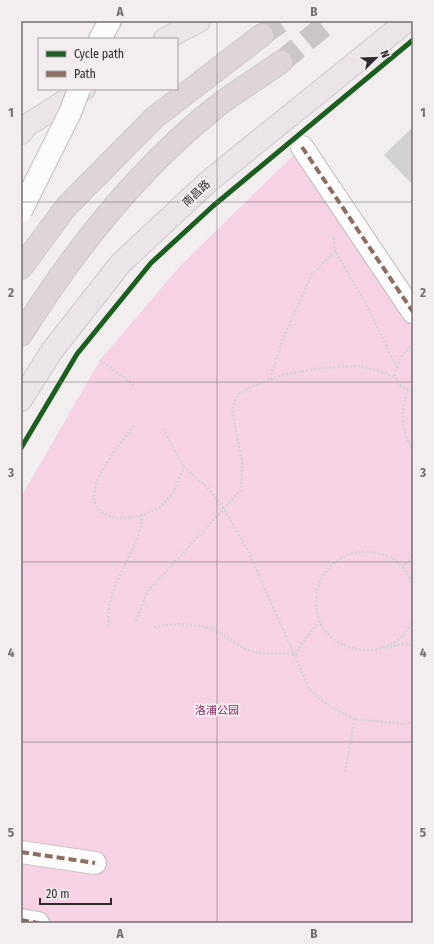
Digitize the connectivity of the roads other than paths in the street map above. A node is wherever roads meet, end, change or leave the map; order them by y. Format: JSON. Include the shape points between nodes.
{"nodes":[{"id":1,"x":110,"y":21,"type":"edge"},
{"id":2,"x":199,"y":21,"type":"edge"},
{"id":3,"x":407,"y":21,"type":"edge"},
{"id":4,"x":262,"y":35,"type":"tunnel mouth"},
{"id":5,"x":101,"y":38,"type":"edge"},
{"id":6,"x":167,"y":38,"type":"edge"},
{"id":7,"x":281,"y":62,"type":"tunnel mouth"},
{"id":8,"x":80,"y":90,"type":"edge"},
{"id":9,"x":82,"y":90,"type":"edge"},
{"id":10,"x":21,"y":133,"type":"edge"},
{"id":11,"x":302,"y":147,"type":"dead end"},
{"id":12,"x":21,"y":211,"type":"edge"},
{"id":13,"x":21,"y":268,"type":"edge"},
{"id":14,"x":413,"y":312,"type":"edge"},
{"id":15,"x":21,"y":335,"type":"edge"},
{"id":16,"x":21,"y":400,"type":"edge"},
{"id":17,"x":21,"y":852,"type":"edge"},
{"id":18,"x":95,"y":863,"type":"dead end"},
{"id":19,"x":21,"y":920,"type":"edge"},
{"id":20,"x":38,"y":923,"type":"edge"}],
"edges":[{"from":1,"to":5,"type":"street"},
{"from":2,"to":6,"type":"main road"},
{"from":3,"to":16,"type":"main road","name":"南昌路","via":[[209,181],[121,263],[51,352]]},
{"from":4,"to":13,"type":"highway","via":[[154,118],[66,207]]},
{"from":7,"to":15,"type":"highway","via":[[216,107],[162,156],[110,210],[67,264]]},
{"from":8,"to":12,"type":"street","bridge":true},
{"from":9,"to":10,"type":"main road","via":[[26,126]]},
{"from":11,"to":14,"type":"street"},
{"from":17,"to":18,"type":"street"},
{"from":19,"to":20,"type":"street"}]}
